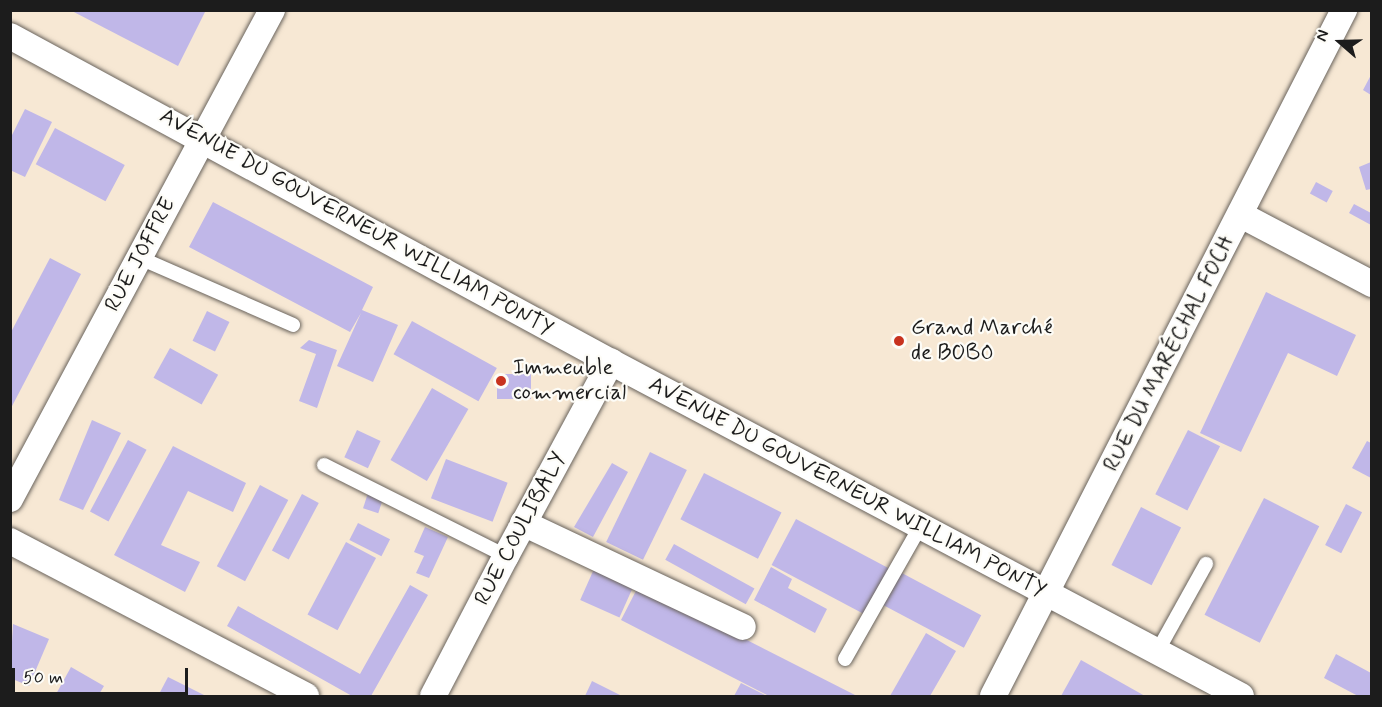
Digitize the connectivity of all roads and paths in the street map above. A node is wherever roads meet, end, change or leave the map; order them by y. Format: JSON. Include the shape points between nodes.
{"nodes":[{"id":1,"x":272,"y":10,"type":"edge"},
{"id":2,"x":1344,"y":10,"type":"edge"},
{"id":3,"x":10,"y":36,"type":"edge"},
{"id":4,"x":203,"y":140,"type":"junction"},
{"id":5,"x":1241,"y":215,"type":"junction"},
{"id":6,"x":140,"y":258,"type":"junction"},
{"id":7,"x":1371,"y":284,"type":"edge"},
{"id":8,"x":293,"y":325,"type":"dead end"},
{"id":9,"x":611,"y":362,"type":"junction"},
{"id":10,"x":324,"y":465,"type":"dead end"},
{"id":11,"x":10,"y":499,"type":"edge"},
{"id":12,"x":523,"y":523,"type":"junction"},
{"id":13,"x":920,"y":527,"type":"junction"},
{"id":14,"x":10,"y":541,"type":"edge"},
{"id":15,"x":506,"y":556,"type":"junction"},
{"id":16,"x":1206,"y":564,"type":"dead end"},
{"id":17,"x":1047,"y":595,"type":"junction"},
{"id":18,"x":743,"y":627,"type":"dead end"},
{"id":19,"x":1157,"y":652,"type":"junction"},
{"id":20,"x":845,"y":659,"type":"dead end"},
{"id":21,"x":306,"y":696,"type":"edge"},
{"id":22,"x":433,"y":696,"type":"edge"},
{"id":23,"x":993,"y":696,"type":"edge"},
{"id":24,"x":1241,"y":696,"type":"edge"}],
"edges":[{"from":1,"to":4,"type":"street","name":"RUE JOFFRE"},
{"from":2,"to":5,"type":"street","name":"RUE DU MARÉCHAL FOCH"},
{"from":3,"to":4,"type":"street","name":"AVENUE DU GOUVERNEUR WILLIAM PONTY"},
{"from":4,"to":6,"type":"street","name":"RUE JOFFRE"},
{"from":4,"to":9,"type":"street","name":"AVENUE DU GOUVERNEUR WILLIAM PONTY"},
{"from":5,"to":7,"type":"street"},
{"from":5,"to":17,"type":"street","name":"RUE DU MARÉCHAL FOCH"},
{"from":6,"to":8,"type":"lane"},
{"from":6,"to":11,"type":"street","name":"RUE JOFFRE"},
{"from":9,"to":12,"type":"street","name":"RUE COULIBALY"},
{"from":9,"to":13,"type":"street","name":"AVENUE DU GOUVERNEUR WILLIAM PONTY"},
{"from":10,"to":15,"type":"lane"},
{"from":12,"to":15,"type":"street","name":"RUE COULIBALY"},
{"from":12,"to":18,"type":"street"},
{"from":13,"to":17,"type":"street","name":"AVENUE DU GOUVERNEUR WILLIAM PONTY"},
{"from":13,"to":20,"type":"lane"},
{"from":14,"to":21,"type":"street"},
{"from":15,"to":22,"type":"street","name":"RUE COULIBALY"},
{"from":16,"to":19,"type":"lane"},
{"from":17,"to":19,"type":"street","name":"AVENUE DU GOUVERNEUR WILLIAM PONTY"},
{"from":17,"to":23,"type":"street","name":"RUE DU MARÉCHAL FOCH"},
{"from":19,"to":24,"type":"street","name":"AVENUE DU GOUVERNEUR WILLIAM PONTY"}]}
